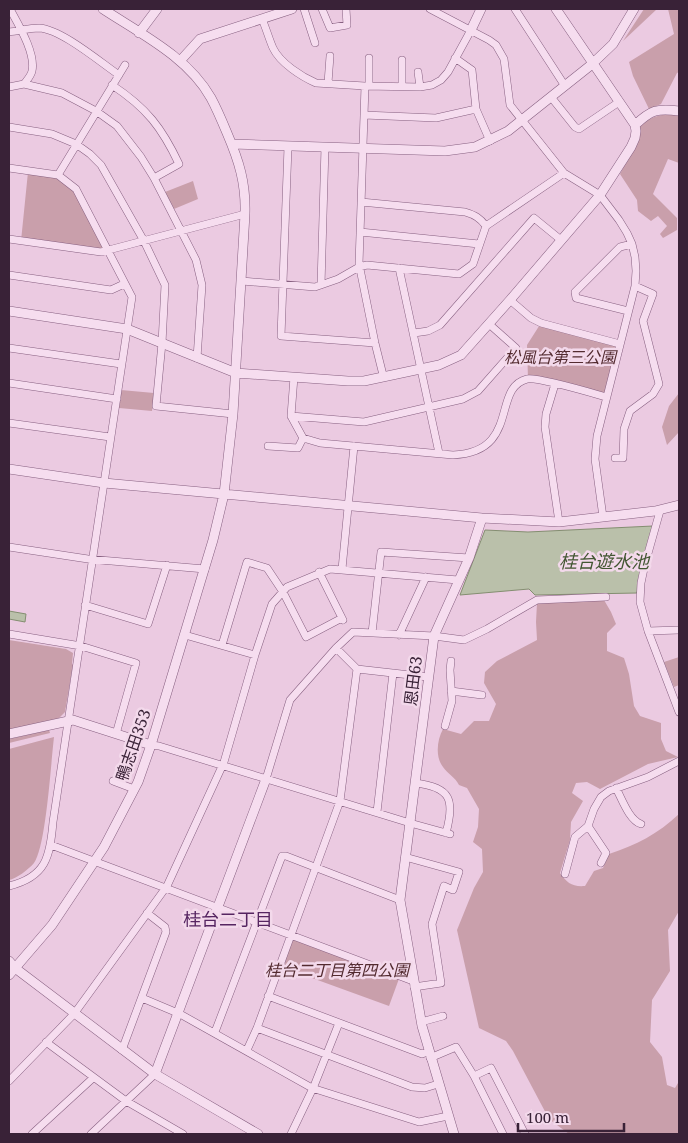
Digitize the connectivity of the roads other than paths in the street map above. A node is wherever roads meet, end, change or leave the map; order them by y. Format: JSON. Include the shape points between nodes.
{"nodes":[{"id":1,"x":10,"y":9,"type":"edge"},
{"id":2,"x":103,"y":9,"type":"edge"},
{"id":3,"x":157,"y":9,"type":"edge"},
{"id":4,"x":292,"y":9,"type":"edge"},
{"id":5,"x":304,"y":9,"type":"edge"},
{"id":6,"x":322,"y":9,"type":"edge"},
{"id":7,"x":346,"y":9,"type":"edge"},
{"id":8,"x":430,"y":9,"type":"edge"},
{"id":9,"x":481,"y":9,"type":"edge"},
{"id":10,"x":515,"y":9,"type":"edge"},
{"id":11,"x":556,"y":9,"type":"edge"},
{"id":12,"x":630,"y":11,"type":"edge"},
{"id":13,"x":262,"y":18,"type":"junction"},
{"id":14,"x":21,"y":30,"type":"junction"},
{"id":15,"x":471,"y":30,"type":"junction"},
{"id":16,"x":9,"y":32,"type":"edge"},
{"id":17,"x":139,"y":33,"type":"junction"},
{"id":18,"x":316,"y":43,"type":"dead end"},
{"id":19,"x":330,"y":56,"type":"dead end"},
{"id":20,"x":369,"y":58,"type":"dead end"},
{"id":21,"x":455,"y":58,"type":"junction"},
{"id":22,"x":402,"y":60,"type":"dead end"},
{"id":23,"x":180,"y":61,"type":"junction"},
{"id":24,"x":592,"y":62,"type":"junction"},
{"id":25,"x":125,"y":66,"type":"dead end"},
{"id":26,"x":418,"y":72,"type":"dead end"},
{"id":27,"x":119,"y":75,"type":"junction"},
{"id":28,"x":24,"y":84,"type":"junction"},
{"id":29,"x":328,"y":84,"type":"junction"},
{"id":30,"x":112,"y":85,"type":"junction"},
{"id":31,"x":367,"y":85,"type":"junction"},
{"id":32,"x":402,"y":86,"type":"junction"},
{"id":33,"x":565,"y":86,"type":"junction"},
{"id":34,"x":9,"y":87,"type":"edge"},
{"id":35,"x":420,"y":87,"type":"junction"},
{"id":36,"x":551,"y":97,"type":"junction"},
{"id":37,"x":619,"y":102,"type":"junction"},
{"id":38,"x":476,"y":109,"type":"junction"},
{"id":39,"x":96,"y":111,"type":"junction"},
{"id":40,"x":679,"y":111,"type":"edge"},
{"id":41,"x":364,"y":115,"type":"junction"},
{"id":42,"x":522,"y":121,"type":"junction"},
{"id":43,"x":635,"y":125,"type":"junction"},
{"id":44,"x":9,"y":127,"type":"edge"},
{"id":45,"x":490,"y":141,"type":"junction"},
{"id":46,"x":76,"y":144,"type":"junction"},
{"id":47,"x":232,"y":144,"type":"junction"},
{"id":48,"x":288,"y":146,"type":"junction"},
{"id":49,"x":325,"y":147,"type":"junction"},
{"id":50,"x":362,"y":148,"type":"junction"},
{"id":51,"x":9,"y":168,"type":"edge"},
{"id":52,"x":564,"y":173,"type":"junction"},
{"id":53,"x":58,"y":175,"type":"junction"},
{"id":54,"x":154,"y":178,"type":"junction"},
{"id":55,"x":600,"y":195,"type":"junction"},
{"id":56,"x":361,"y":202,"type":"junction"},
{"id":57,"x":245,"y":214,"type":"junction"},
{"id":58,"x":486,"y":226,"type":"junction"},
{"id":59,"x":182,"y":231,"type":"junction"},
{"id":60,"x":360,"y":232,"type":"junction"},
{"id":61,"x":9,"y":239,"type":"edge"},
{"id":62,"x":562,"y":240,"type":"junction"},
{"id":63,"x":144,"y":241,"type":"junction"},
{"id":64,"x":479,"y":244,"type":"junction"},
{"id":65,"x":632,"y":244,"type":"junction"},
{"id":66,"x":107,"y":251,"type":"junction"},
{"id":67,"x":359,"y":267,"type":"junction"},
{"id":68,"x":399,"y":268,"type":"junction"},
{"id":69,"x":9,"y":275,"type":"edge"},
{"id":70,"x":242,"y":281,"type":"junction"},
{"id":71,"x":124,"y":284,"type":"junction"},
{"id":72,"x":321,"y":284,"type":"junction"},
{"id":73,"x":283,"y":285,"type":"junction"},
{"id":74,"x":635,"y":286,"type":"junction"},
{"id":75,"x":510,"y":300,"type":"junction"},
{"id":76,"x":9,"y":311,"type":"edge"},
{"id":77,"x":628,"y":311,"type":"junction"},
{"id":78,"x":489,"y":324,"type":"junction"},
{"id":79,"x":127,"y":329,"type":"junction"},
{"id":80,"x":414,"y":333,"type":"junction"},
{"id":81,"x":162,"y":343,"type":"junction"},
{"id":82,"x":375,"y":343,"type":"junction"},
{"id":83,"x":620,"y":344,"type":"junction"},
{"id":84,"x":9,"y":348,"type":"edge"},
{"id":85,"x":197,"y":358,"type":"junction"},
{"id":86,"x":121,"y":364,"type":"junction"},
{"id":87,"x":421,"y":368,"type":"junction"},
{"id":88,"x":236,"y":373,"type":"junction"},
{"id":89,"x":383,"y":375,"type":"junction"},
{"id":90,"x":294,"y":377,"type":"junction"},
{"id":91,"x":9,"y":383,"type":"edge"},
{"id":92,"x":554,"y":384,"type":"junction"},
{"id":93,"x":606,"y":397,"type":"junction"},
{"id":94,"x":116,"y":399,"type":"junction"},
{"id":95,"x":430,"y":407,"type":"junction"},
{"id":96,"x":233,"y":414,"type":"junction"},
{"id":97,"x":292,"y":416,"type":"junction"},
{"id":98,"x":9,"y":422,"type":"edge"},
{"id":99,"x":110,"y":437,"type":"junction"},
{"id":100,"x":303,"y":438,"type":"junction"},
{"id":101,"x":268,"y":446,"type":"dead end"},
{"id":102,"x":354,"y":446,"type":"junction"},
{"id":103,"x":439,"y":453,"type":"junction"},
{"id":104,"x":615,"y":458,"type":"dead end"},
{"id":105,"x":9,"y":469,"type":"edge"},
{"id":106,"x":104,"y":483,"type":"junction"},
{"id":107,"x":224,"y":494,"type":"junction"},
{"id":108,"x":348,"y":506,"type":"junction"},
{"id":109,"x":679,"y":506,"type":"edge"},
{"id":110,"x":660,"y":511,"type":"junction"},
{"id":111,"x":603,"y":517,"type":"junction"},
{"id":112,"x":482,"y":518,"type":"junction"},
{"id":113,"x":559,"y":522,"type":"junction"},
{"id":114,"x":9,"y":547,"type":"edge"},
{"id":115,"x":92,"y":558,"type":"junction"},
{"id":116,"x":468,"y":558,"type":"junction"},
{"id":117,"x":167,"y":565,"type":"junction"},
{"id":118,"x":205,"y":569,"type":"junction"},
{"id":119,"x":342,"y":569,"type":"junction"},
{"id":120,"x":319,"y":572,"type":"junction"},
{"id":121,"x":378,"y":572,"type":"junction"},
{"id":122,"x":426,"y":577,"type":"junction"},
{"id":123,"x":458,"y":580,"type":"junction"},
{"id":124,"x":283,"y":592,"type":"junction"},
{"id":125,"x":606,"y":597,"type":"dead end"},
{"id":126,"x":85,"y":605,"type":"junction"},
{"id":127,"x":679,"y":630,"type":"edge"},
{"id":128,"x":648,"y":631,"type":"junction"},
{"id":129,"x":372,"y":633,"type":"junction"},
{"id":130,"x":9,"y":634,"type":"edge"},
{"id":131,"x":185,"y":634,"type":"junction"},
{"id":132,"x":398,"y":635,"type":"junction"},
{"id":133,"x":434,"y":636,"type":"junction"},
{"id":134,"x":222,"y":645,"type":"junction"},
{"id":135,"x":81,"y":646,"type":"junction"},
{"id":136,"x":336,"y":648,"type":"junction"},
{"id":137,"x":255,"y":655,"type":"junction"},
{"id":138,"x":451,"y":661,"type":"dead end"},
{"id":139,"x":357,"y":668,"type":"junction"},
{"id":140,"x":393,"y":673,"type":"junction"},
{"id":141,"x":428,"y":676,"type":"junction"},
{"id":142,"x":451,"y":691,"type":"junction"},
{"id":143,"x":482,"y":695,"type":"dead end"},
{"id":144,"x":679,"y":712,"type":"edge"},
{"id":145,"x":69,"y":720,"type":"junction"},
{"id":146,"x":445,"y":726,"type":"dead end"},
{"id":147,"x":9,"y":734,"type":"edge"},
{"id":148,"x":116,"y":734,"type":"junction"},
{"id":149,"x":151,"y":745,"type":"junction"},
{"id":150,"x":679,"y":760,"type":"edge"},
{"id":151,"x":222,"y":765,"type":"junction"},
{"id":152,"x":266,"y":779,"type":"junction"},
{"id":153,"x":113,"y":781,"type":"dead end"},
{"id":154,"x":415,"y":783,"type":"junction"},
{"id":155,"x":616,"y":788,"type":"junction"},
{"id":156,"x":134,"y":789,"type":"junction"},
{"id":157,"x":340,"y":801,"type":"junction"},
{"id":158,"x":377,"y":812,"type":"junction"},
{"id":159,"x":410,"y":824,"type":"junction"},
{"id":160,"x":641,"y":824,"type":"dead end"},
{"id":161,"x":588,"y":826,"type":"junction"},
{"id":162,"x":51,"y":845,"type":"junction"},
{"id":163,"x":405,"y":857,"type":"junction"},
{"id":164,"x":95,"y":863,"type":"junction"},
{"id":165,"x":601,"y":863,"type":"dead end"},
{"id":166,"x":315,"y":867,"type":"junction"},
{"id":167,"x":565,"y":874,"type":"dead end"},
{"id":168,"x":9,"y":886,"type":"edge"},
{"id":169,"x":165,"y":888,"type":"junction"},
{"id":170,"x":400,"y":900,"type":"junction"},
{"id":171,"x":219,"y":908,"type":"junction"},
{"id":172,"x":147,"y":913,"type":"junction"},
{"id":173,"x":256,"y":922,"type":"junction"},
{"id":174,"x":290,"y":935,"type":"junction"},
{"id":175,"x":11,"y":968,"type":"edge"},
{"id":176,"x":414,"y":984,"type":"junction"},
{"id":177,"x":268,"y":996,"type":"junction"},
{"id":178,"x":142,"y":998,"type":"junction"},
{"id":179,"x":179,"y":1013,"type":"junction"},
{"id":180,"x":74,"y":1014,"type":"junction"},
{"id":181,"x":440,"y":1019,"type":"dead end"},
{"id":182,"x":421,"y":1022,"type":"junction"},
{"id":183,"x":339,"y":1023,"type":"junction"},
{"id":184,"x":257,"y":1028,"type":"junction"},
{"id":185,"x":215,"y":1032,"type":"junction"},
{"id":186,"x":46,"y":1042,"type":"junction"},
{"id":187,"x":122,"y":1050,"type":"junction"},
{"id":188,"x":246,"y":1050,"type":"junction"},
{"id":189,"x":326,"y":1055,"type":"junction"},
{"id":190,"x":429,"y":1055,"type":"junction"},
{"id":191,"x":155,"y":1074,"type":"junction"},
{"id":192,"x":474,"y":1076,"type":"junction"},
{"id":193,"x":93,"y":1078,"type":"junction"},
{"id":194,"x":9,"y":1081,"type":"edge"},
{"id":195,"x":438,"y":1084,"type":"junction"},
{"id":196,"x":312,"y":1088,"type":"junction"},
{"id":197,"x":126,"y":1102,"type":"junction"},
{"id":198,"x":448,"y":1116,"type":"junction"},
{"id":199,"x":32,"y":1134,"type":"edge"},
{"id":200,"x":91,"y":1134,"type":"edge"},
{"id":201,"x":183,"y":1134,"type":"edge"},
{"id":202,"x":258,"y":1134,"type":"edge"},
{"id":203,"x":291,"y":1134,"type":"edge"},
{"id":204,"x":454,"y":1134,"type":"edge"},
{"id":205,"x":503,"y":1134,"type":"edge"},
{"id":206,"x":525,"y":1134,"type":"edge"}],
"edges":[{"from":1,"to":14,"type":"street"},
{"from":2,"to":17,"type":"street","name":"鴨志田353"},
{"from":3,"to":17,"type":"street"},
{"from":4,"to":13,"type":"street"},
{"from":5,"to":18,"type":"street"},
{"from":6,"to":7,"type":"street","via":[[330,28],[347,25]]},
{"from":8,"to":15,"type":"street"},
{"from":9,"to":15,"type":"street"},
{"from":10,"to":33,"type":"street"},
{"from":11,"to":24,"type":"street"},
{"from":12,"to":24,"type":"street","via":[[614,44]]},
{"from":13,"to":23,"type":"street","via":[[200,39]]},
{"from":13,"to":29,"type":"street","via":[[274,50],[282,60],[310,80]]},
{"from":14,"to":16,"type":"street"},
{"from":14,"to":27,"type":"street","via":[[48,29]]},
{"from":14,"to":28,"type":"street","via":[[33,62],[32,73]]},
{"from":15,"to":21,"type":"street"},
{"from":15,"to":42,"type":"street","via":[[496,45],[501,53],[510,105]]},
{"from":17,"to":23,"type":"street","name":"鴨志田353"},
{"from":19,"to":29,"type":"street"},
{"from":20,"to":31,"type":"street"},
{"from":21,"to":35,"type":"street","via":[[441,80]]},
{"from":21,"to":38,"type":"street","via":[[472,70]]},
{"from":22,"to":32,"type":"street"},
{"from":23,"to":47,"type":"street","name":"鴨志田353","via":[[196,76],[211,98]]},
{"from":24,"to":33,"type":"street"},
{"from":24,"to":37,"type":"street"},
{"from":25,"to":27,"type":"street"},
{"from":26,"to":35,"type":"street"},
{"from":27,"to":30,"type":"street"},
{"from":28,"to":34,"type":"street"},
{"from":28,"to":39,"type":"street","via":[[62,93]]},
{"from":29,"to":31,"type":"street"},
{"from":30,"to":39,"type":"street"},
{"from":30,"to":54,"type":"street","via":[[148,114],[166,137],[179,164]]},
{"from":31,"to":32,"type":"street"},
{"from":31,"to":41,"type":"street"},
{"from":32,"to":35,"type":"street"},
{"from":33,"to":36,"type":"street"},
{"from":36,"to":37,"type":"street","via":[[579,128]]},
{"from":36,"to":42,"type":"street"},
{"from":37,"to":43,"type":"street"},
{"from":38,"to":41,"type":"street","via":[[436,118]]},
{"from":38,"to":45,"type":"street"},
{"from":39,"to":46,"type":"street"},
{"from":39,"to":54,"type":"street","via":[[116,126],[137,149]]},
{"from":40,"to":43,"type":"street","via":[[663,109],[649,113]]},
{"from":41,"to":50,"type":"street"},
{"from":42,"to":45,"type":"street"},
{"from":42,"to":52,"type":"street"},
{"from":43,"to":55,"type":"street","via":[[631,147]]},
{"from":44,"to":46,"type":"street","via":[[52,134]]},
{"from":45,"to":50,"type":"street","via":[[475,147],[445,151]]},
{"from":46,"to":53,"type":"street"},
{"from":46,"to":63,"type":"street","via":[[101,165]]},
{"from":47,"to":48,"type":"street"},
{"from":47,"to":57,"type":"street","name":"鴨志田353","via":[[243,178]]},
{"from":48,"to":49,"type":"street"},
{"from":48,"to":73,"type":"street"},
{"from":49,"to":50,"type":"street"},
{"from":49,"to":72,"type":"street"},
{"from":50,"to":56,"type":"street"},
{"from":51,"to":53,"type":"street"},
{"from":52,"to":55,"type":"street"},
{"from":52,"to":58,"type":"street"},
{"from":53,"to":66,"type":"street","via":[[76,190]]},
{"from":54,"to":59,"type":"street"},
{"from":55,"to":62,"type":"street"},
{"from":55,"to":65,"type":"street"},
{"from":56,"to":58,"type":"street","via":[[465,212],[481,219]]},
{"from":56,"to":60,"type":"street"},
{"from":57,"to":59,"type":"street"},
{"from":57,"to":70,"type":"street","name":"鴨志田353"},
{"from":58,"to":64,"type":"street"},
{"from":59,"to":63,"type":"street"},
{"from":59,"to":85,"type":"street","via":[[196,260],[202,285]]},
{"from":60,"to":64,"type":"street"},
{"from":60,"to":67,"type":"street"},
{"from":61,"to":66,"type":"street"},
{"from":62,"to":75,"type":"street"},
{"from":62,"to":80,"type":"street","via":[[534,218],[440,325]]},
{"from":63,"to":66,"type":"street"},
{"from":63,"to":81,"type":"street","via":[[165,285]]},
{"from":64,"to":68,"type":"street","via":[[473,264],[459,274]]},
{"from":65,"to":74,"type":"street"},
{"from":65,"to":77,"type":"street","via":[[620,248],[575,292],[576,298]]},
{"from":66,"to":71,"type":"street"},
{"from":67,"to":68,"type":"street"},
{"from":67,"to":72,"type":"street"},
{"from":67,"to":82,"type":"street"},
{"from":68,"to":80,"type":"street"},
{"from":69,"to":71,"type":"street","via":[[111,290]]},
{"from":70,"to":73,"type":"street"},
{"from":70,"to":88,"type":"street","name":"鴨志田353"},
{"from":71,"to":79,"type":"street","via":[[132,297]]},
{"from":72,"to":73,"type":"street","via":[[315,287]]},
{"from":73,"to":82,"type":"street","via":[[281,336]]},
{"from":74,"to":77,"type":"street"},
{"from":74,"to":104,"type":"street","via":[[652,294],[643,321],[659,384],[653,394],[630,411],[624,429],[623,458]]},
{"from":75,"to":78,"type":"street"},
{"from":75,"to":83,"type":"street","via":[[541,323]]},
{"from":76,"to":79,"type":"street"},
{"from":77,"to":83,"type":"street"},
{"from":78,"to":87,"type":"street","via":[[461,355],[439,365]]},
{"from":78,"to":95,"type":"street","via":[[516,348],[478,391],[464,399]]},
{"from":79,"to":81,"type":"street"},
{"from":79,"to":86,"type":"street"},
{"from":80,"to":87,"type":"street"},
{"from":81,"to":85,"type":"street"},
{"from":81,"to":96,"type":"street","via":[[156,406]]},
{"from":82,"to":89,"type":"street"},
{"from":83,"to":93,"type":"street"},
{"from":84,"to":86,"type":"street"},
{"from":85,"to":88,"type":"street"},
{"from":86,"to":94,"type":"street"},
{"from":87,"to":89,"type":"street"},
{"from":87,"to":95,"type":"street"},
{"from":88,"to":90,"type":"street"},
{"from":88,"to":96,"type":"street","name":"鴨志田353"},
{"from":89,"to":90,"type":"street","via":[[364,381]]},
{"from":90,"to":97,"type":"street"},
{"from":91,"to":94,"type":"street"},
{"from":92,"to":93,"type":"street"},
{"from":92,"to":103,"type":"street","via":[[528,379],[521,382],[512,389],[500,427],[489,443],[467,454]]},
{"from":92,"to":113,"type":"street","via":[[545,427]]},
{"from":93,"to":111,"type":"street","via":[[595,460]]},
{"from":94,"to":99,"type":"street"},
{"from":95,"to":97,"type":"street","via":[[364,422]]},
{"from":95,"to":103,"type":"street"},
{"from":96,"to":107,"type":"street","name":"鴨志田353"},
{"from":97,"to":100,"type":"street"},
{"from":98,"to":99,"type":"street"},
{"from":99,"to":106,"type":"street"},
{"from":100,"to":101,"type":"street","via":[[298,448]]},
{"from":100,"to":102,"type":"street"},
{"from":102,"to":103,"type":"street"},
{"from":102,"to":108,"type":"street"},
{"from":105,"to":106,"type":"street"},
{"from":106,"to":107,"type":"street"},
{"from":106,"to":115,"type":"street"},
{"from":107,"to":108,"type":"street"},
{"from":107,"to":118,"type":"street","name":"鴨志田353","number":"鴨志田353"},
{"from":108,"to":112,"type":"street"},
{"from":108,"to":119,"type":"street"},
{"from":109,"to":110,"type":"street"},
{"from":110,"to":111,"type":"street"},
{"from":110,"to":128,"type":"street","via":[[641,583],[640,602]]},
{"from":111,"to":113,"type":"street"},
{"from":112,"to":113,"type":"street"},
{"from":112,"to":116,"type":"street","name":"恩田63","number":"恩田63"},
{"from":114,"to":115,"type":"street"},
{"from":115,"to":117,"type":"street"},
{"from":115,"to":126,"type":"street"},
{"from":116,"to":121,"type":"street","via":[[381,552]]},
{"from":116,"to":123,"type":"street","name":"恩田63","number":"恩田63"},
{"from":117,"to":118,"type":"street"},
{"from":117,"to":126,"type":"street","via":[[148,624]]},
{"from":118,"to":131,"type":"street","name":"鴨志田353","number":"鴨志田353"},
{"from":119,"to":120,"type":"street"},
{"from":119,"to":121,"type":"street"},
{"from":120,"to":124,"type":"street","via":[[286,587]]},
{"from":120,"to":124,"type":"street","via":[[343,619],[306,636]]},
{"from":121,"to":122,"type":"street"},
{"from":121,"to":129,"type":"street"},
{"from":122,"to":123,"type":"street"},
{"from":122,"to":132,"type":"street"},
{"from":123,"to":133,"type":"street","name":"恩田63","number":"恩田63"},
{"from":124,"to":134,"type":"street","via":[[267,568],[247,562]]},
{"from":124,"to":137,"type":"street","via":[[272,604]]},
{"from":125,"to":133,"type":"street","via":[[537,600],[464,640]]},
{"from":126,"to":135,"type":"street"},
{"from":127,"to":128,"type":"street"},
{"from":128,"to":144,"type":"street"},
{"from":129,"to":132,"type":"street"},
{"from":129,"to":136,"type":"street","via":[[351,632]]},
{"from":130,"to":135,"type":"street"},
{"from":131,"to":134,"type":"street"},
{"from":131,"to":149,"type":"street","name":"鴨志田353","number":"鴨志田353"},
{"from":132,"to":133,"type":"street"},
{"from":133,"to":141,"type":"street","name":"恩田63","number":"恩田63"},
{"from":134,"to":137,"type":"street"},
{"from":135,"to":145,"type":"street"},
{"from":135,"to":148,"type":"street","via":[[136,663]]},
{"from":136,"to":139,"type":"street"},
{"from":136,"to":152,"type":"street","via":[[290,700]]},
{"from":137,"to":151,"type":"street"},
{"from":138,"to":142,"type":"street"},
{"from":139,"to":140,"type":"street"},
{"from":139,"to":157,"type":"street"},
{"from":140,"to":141,"type":"street"},
{"from":140,"to":158,"type":"street"},
{"from":141,"to":154,"type":"street","name":"恩田63","number":"恩田63"},
{"from":142,"to":143,"type":"street"},
{"from":142,"to":146,"type":"street","via":[[452,701]]},
{"from":145,"to":147,"type":"street"},
{"from":145,"to":148,"type":"street"},
{"from":145,"to":162,"type":"street"},
{"from":148,"to":149,"type":"street"},
{"from":149,"to":151,"type":"street"},
{"from":149,"to":156,"type":"street","name":"鴨志田353","number":"鴨志田353"},
{"from":150,"to":155,"type":"street","via":[[648,777]]},
{"from":151,"to":152,"type":"street"},
{"from":151,"to":169,"type":"street"},
{"from":152,"to":157,"type":"street"},
{"from":152,"to":171,"type":"street"},
{"from":153,"to":156,"type":"street"},
{"from":154,"to":159,"type":"street","name":"恩田63","number":"恩田63"},
{"from":154,"to":159,"type":"street","via":[[437,787],[444,792],[451,813],[448,834]]},
{"from":155,"to":160,"type":"street","via":[[636,822]]},
{"from":155,"to":161,"type":"street","via":[[602,797]]},
{"from":156,"to":164,"type":"street","name":"鴨志田353","number":"鴨志田353"},
{"from":157,"to":158,"type":"street"},
{"from":157,"to":166,"type":"street"},
{"from":158,"to":159,"type":"street"},
{"from":159,"to":163,"type":"street","name":"恩田63","number":"恩田63"},
{"from":161,"to":165,"type":"street","via":[[606,853]]},
{"from":161,"to":167,"type":"street","via":[[575,837]]},
{"from":162,"to":164,"type":"street"},
{"from":162,"to":168,"type":"street","via":[[44,866],[23,882]]},
{"from":163,"to":170,"type":"street","name":"恩田63"},
{"from":163,"to":176,"type":"street","via":[[459,872],[454,890],[444,886],[432,924],[441,983]]},
{"from":164,"to":169,"type":"street"},
{"from":164,"to":175,"type":"street","name":"鴨志田353","number":"鴨志田353","via":[[52,925]]},
{"from":166,"to":170,"type":"street"},
{"from":166,"to":173,"type":"street","via":[[282,856]]},
{"from":166,"to":174,"type":"street"},
{"from":169,"to":171,"type":"street"},
{"from":169,"to":172,"type":"street"},
{"from":170,"to":176,"type":"street","name":"恩田63"},
{"from":171,"to":173,"type":"street"},
{"from":171,"to":179,"type":"street"},
{"from":172,"to":178,"type":"street","via":[[165,927],[166,932]]},
{"from":172,"to":180,"type":"street"},
{"from":173,"to":174,"type":"street"},
{"from":173,"to":185,"type":"street"},
{"from":174,"to":176,"type":"street"},
{"from":174,"to":177,"type":"street"},
{"from":175,"to":180,"type":"street"},
{"from":176,"to":182,"type":"street","name":"恩田63"},
{"from":177,"to":183,"type":"street"},
{"from":177,"to":184,"type":"street"},
{"from":178,"to":179,"type":"street"},
{"from":178,"to":187,"type":"street"},
{"from":179,"to":185,"type":"street"},
{"from":179,"to":191,"type":"street"},
{"from":180,"to":186,"type":"street"},
{"from":180,"to":187,"type":"street"},
{"from":181,"to":182,"type":"street"},
{"from":182,"to":190,"type":"street","name":"恩田63"},
{"from":183,"to":189,"type":"street"},
{"from":183,"to":190,"type":"street"},
{"from":184,"to":188,"type":"street"},
{"from":184,"to":189,"type":"street"},
{"from":185,"to":188,"type":"street"},
{"from":186,"to":193,"type":"street"},
{"from":186,"to":194,"type":"street"},
{"from":187,"to":191,"type":"street"},
{"from":188,"to":196,"type":"street"},
{"from":189,"to":195,"type":"street","via":[[412,1087]]},
{"from":189,"to":196,"type":"street"},
{"from":190,"to":192,"type":"street","via":[[456,1047]]},
{"from":190,"to":195,"type":"street","name":"恩田63"},
{"from":191,"to":197,"type":"street"},
{"from":191,"to":202,"type":"street"},
{"from":192,"to":205,"type":"street"},
{"from":192,"to":206,"type":"street","via":[[491,1068]]},
{"from":193,"to":197,"type":"street"},
{"from":193,"to":199,"type":"street"},
{"from":195,"to":198,"type":"street","name":"恩田63"},
{"from":196,"to":198,"type":"street","via":[[419,1122]]},
{"from":196,"to":203,"type":"street"},
{"from":197,"to":200,"type":"street"},
{"from":197,"to":201,"type":"street"},
{"from":198,"to":204,"type":"street","name":"恩田63"}]}
